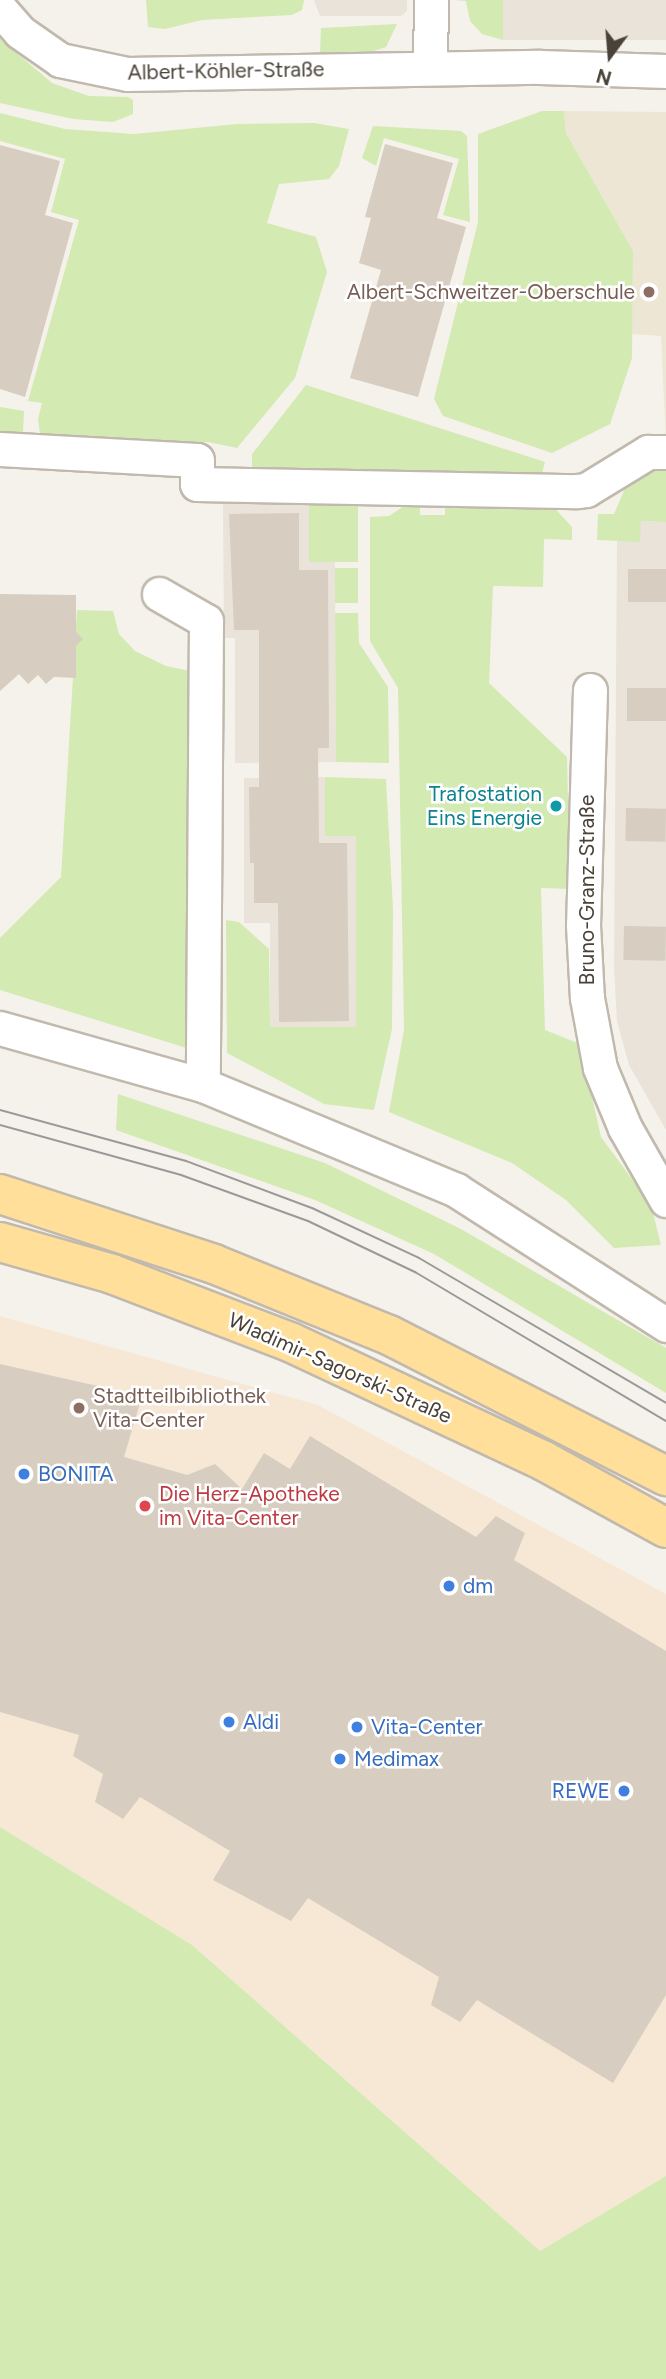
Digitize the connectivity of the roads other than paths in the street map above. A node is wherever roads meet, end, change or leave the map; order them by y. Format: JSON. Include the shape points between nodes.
{"nodes":[{"id":1,"x":431,"y":0,"type":"edge"},
{"id":2,"x":0,"y":9,"type":"edge"},
{"id":3,"x":430,"y":68,"type":"junction"},
{"id":4,"x":666,"y":71,"type":"edge"},
{"id":5,"x":0,"y":449,"type":"edge"},
{"id":6,"x":666,"y":452,"type":"edge"},
{"id":7,"x":159,"y":594,"type":"dead end"},
{"id":8,"x":590,"y":690,"type":"dead end"},
{"id":9,"x":0,"y":1028,"type":"edge"},
{"id":10,"x":203,"y":1085,"type":"junction"},
{"id":11,"x":0,"y":1194,"type":"edge"},
{"id":12,"x":666,"y":1200,"type":"edge"},
{"id":13,"x":0,"y":1242,"type":"edge"},
{"id":14,"x":666,"y":1325,"type":"edge"},
{"id":15,"x":666,"y":1476,"type":"edge"},
{"id":16,"x":666,"y":1528,"type":"edge"}],
"edges":[{"from":1,"to":3,"type":"street"},
{"from":2,"to":3,"type":"street","name":"Albert-Köhler-Straße","via":[[20,32],[60,60],[127,74]]},
{"from":3,"to":4,"type":"street","name":"Albert-Köhler-Straße"},
{"from":5,"to":6,"type":"street","via":[[197,460],[197,484],[577,491],[648,452]]},
{"from":7,"to":10,"type":"street","via":[[206,621]]},
{"from":8,"to":12,"type":"street","name":"Bruno-Granz-Straße","via":[[583,925],[587,998],[600,1068],[625,1128]]},
{"from":9,"to":10,"type":"street"},
{"from":10,"to":14,"type":"street","via":[[456,1190]]},
{"from":11,"to":15,"type":"main road","via":[[214,1264],[389,1335]]},
{"from":13,"to":16,"type":"main road","name":"Wladimir-Sagorski-Straße","via":[[112,1274],[290,1342],[544,1461]]}]}
